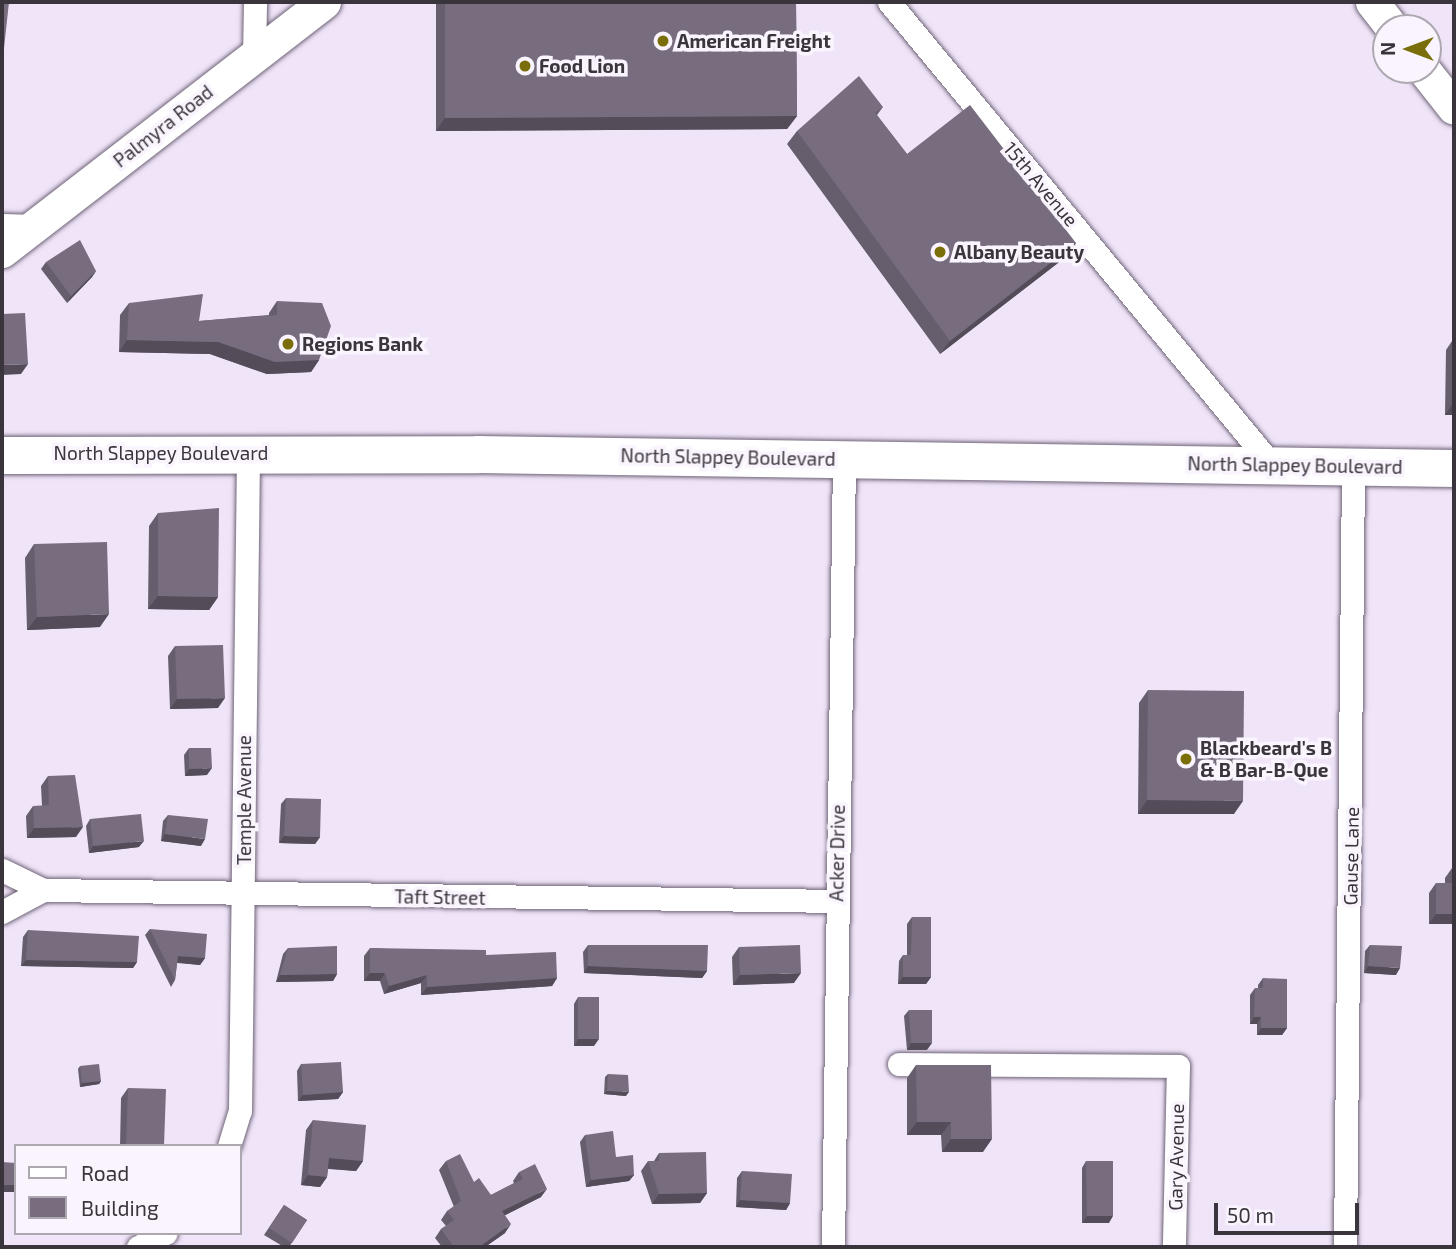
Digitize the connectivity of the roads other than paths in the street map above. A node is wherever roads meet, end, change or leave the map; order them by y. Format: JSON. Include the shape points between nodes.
{"nodes":[{"id":1,"x":255,"y":2,"type":"edge"},
{"id":2,"x":324,"y":2,"type":"edge"},
{"id":3,"x":889,"y":2,"type":"edge"},
{"id":4,"x":254,"y":56,"type":"junction"},
{"id":5,"x":1435,"y":84,"type":"edge"},
{"id":6,"x":1454,"y":108,"type":"edge"},
{"id":7,"x":2,"y":225,"type":"edge"},
{"id":8,"x":34,"y":226,"type":"junction"},
{"id":9,"x":2,"y":251,"type":"edge"},
{"id":10,"x":248,"y":453,"type":"junction"},
{"id":11,"x":2,"y":455,"type":"edge"},
{"id":12,"x":845,"y":459,"type":"junction"},
{"id":13,"x":1271,"y":464,"type":"junction"},
{"id":14,"x":1353,"y":465,"type":"junction"},
{"id":15,"x":1454,"y":468,"type":"edge"},
{"id":16,"x":2,"y":870,"type":"edge"},
{"id":17,"x":43,"y":890,"type":"junction"},
{"id":18,"x":244,"y":894,"type":"junction"},
{"id":19,"x":837,"y":901,"type":"junction"},
{"id":20,"x":2,"y":912,"type":"edge"},
{"id":21,"x":899,"y":1064,"type":"dead end"},
{"id":22,"x":230,"y":1144,"type":"edge"},
{"id":23,"x":162,"y":1235,"type":"edge"},
{"id":24,"x":138,"y":1247,"type":"edge"},
{"id":25,"x":833,"y":1247,"type":"edge"},
{"id":26,"x":1174,"y":1247,"type":"edge"},
{"id":27,"x":1345,"y":1247,"type":"edge"}],
"edges":[{"from":1,"to":4,"type":"street"},
{"from":2,"to":4,"type":"main road","name":"Palmyra Road"},
{"from":3,"to":13,"type":"street","name":"15th Avenue"},
{"from":4,"to":8,"type":"main road","name":"Palmyra Road"},
{"from":5,"to":6,"type":"main road"},
{"from":7,"to":8,"type":"street"},
{"from":8,"to":9,"type":"main road","name":"Palmyra Road"},
{"from":10,"to":11,"type":"main road","name":"North Slappey Boulevard"},
{"from":10,"to":12,"type":"main road","name":"North Slappey Boulevard"},
{"from":10,"to":18,"type":"street","name":"Temple Avenue"},
{"from":12,"to":13,"type":"main road","name":"North Slappey Boulevard"},
{"from":12,"to":19,"type":"street","name":"Acker Drive"},
{"from":13,"to":14,"type":"main road","name":"North Slappey Boulevard"},
{"from":14,"to":15,"type":"main road","name":"North Slappey Boulevard"},
{"from":14,"to":27,"type":"street","name":"Gause Lane"},
{"from":16,"to":17,"type":"street","name":"Taft Street"},
{"from":17,"to":18,"type":"street","name":"Taft Street"},
{"from":17,"to":20,"type":"street","name":"Taft Street"},
{"from":18,"to":19,"type":"street","name":"Taft Street"},
{"from":18,"to":22,"type":"street","name":"Temple Avenue","via":[[240,1111]]},
{"from":19,"to":25,"type":"street","name":"Acker Drive"},
{"from":21,"to":26,"type":"street","name":"Gary Avenue","via":[[1178,1066]]},
{"from":23,"to":24,"type":"street"}]}
